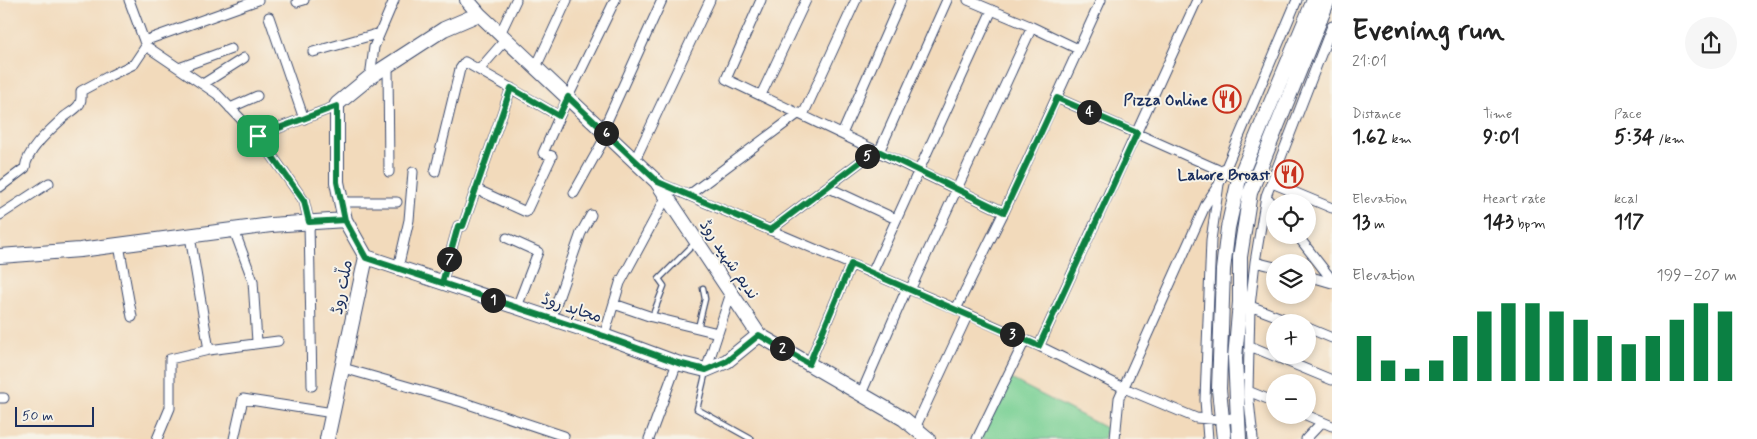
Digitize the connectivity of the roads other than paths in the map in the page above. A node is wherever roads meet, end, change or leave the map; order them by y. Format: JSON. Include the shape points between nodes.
{"nodes":[{"id":1,"x":129,"y":0,"type":"edge"},
{"id":2,"x":258,"y":0,"type":"edge"},
{"id":3,"x":394,"y":0,"type":"edge"},
{"id":4,"x":467,"y":0,"type":"edge"},
{"id":5,"x":516,"y":0,"type":"edge"},
{"id":6,"x":567,"y":0,"type":"edge"},
{"id":7,"x":615,"y":0,"type":"edge"},
{"id":8,"x":662,"y":0,"type":"edge"},
{"id":9,"x":710,"y":0,"type":"edge"},
{"id":10,"x":761,"y":0,"type":"edge"},
{"id":11,"x":806,"y":0,"type":"edge"},
{"id":12,"x":856,"y":0,"type":"edge"},
{"id":13,"x":901,"y":0,"type":"edge"},
{"id":14,"x":947,"y":0,"type":"edge"},
{"id":15,"x":968,"y":0,"type":"edge"},
{"id":16,"x":1100,"y":0,"type":"edge"},
{"id":17,"x":1197,"y":0,"type":"edge"},
{"id":18,"x":1297,"y":0,"type":"edge"},
{"id":19,"x":1314,"y":0,"type":"edge"},
{"id":20,"x":1328,"y":0,"type":"edge"},
{"id":21,"x":992,"y":10,"type":"junction"},
{"id":22,"x":479,"y":14,"type":"junction"},
{"id":23,"x":269,"y":17,"type":"dead end"},
{"id":24,"x":1032,"y":27,"type":"junction"},
{"id":25,"x":1328,"y":29,"type":"edge"},
{"id":26,"x":380,"y":33,"type":"junction"},
{"id":27,"x":503,"y":36,"type":"junction"},
{"id":28,"x":145,"y":43,"type":"junction"},
{"id":29,"x":231,"y":49,"type":"dead end"},
{"id":30,"x":1078,"y":49,"type":"junction"},
{"id":31,"x":313,"y":52,"type":"dead end"},
{"id":32,"x":244,"y":58,"type":"dead end"},
{"id":33,"x":388,"y":66,"type":"junction"},
{"id":34,"x":536,"y":67,"type":"junction"},
{"id":35,"x":179,"y":68,"type":"junction"},
{"id":36,"x":479,"y":70,"type":"junction"},
{"id":37,"x":370,"y":77,"type":"junction"},
{"id":38,"x":203,"y":84,"type":"junction"},
{"id":39,"x":511,"y":88,"type":"junction"},
{"id":40,"x":761,"y":95,"type":"junction"},
{"id":41,"x":257,"y":96,"type":"dead end"},
{"id":42,"x":568,"y":97,"type":"junction"},
{"id":43,"x":1057,"y":98,"type":"junction"},
{"id":44,"x":337,"y":106,"type":"junction"},
{"id":45,"x":230,"y":108,"type":"junction"},
{"id":46,"x":801,"y":114,"type":"junction"},
{"id":47,"x":559,"y":116,"type":"junction"},
{"id":48,"x":304,"y":119,"type":"junction"},
{"id":49,"x":605,"y":132,"type":"junction"},
{"id":50,"x":1137,"y":133,"type":"junction"},
{"id":51,"x":842,"y":134,"type":"junction"},
{"id":52,"x":258,"y":136,"type":"junction"},
{"id":53,"x":877,"y":151,"type":"junction"},
{"id":54,"x":635,"y":160,"type":"junction"},
{"id":55,"x":918,"y":170,"type":"junction"},
{"id":56,"x":389,"y":172,"type":"dead end"},
{"id":57,"x":413,"y":172,"type":"dead end"},
{"id":58,"x":435,"y":172,"type":"dead end"},
{"id":59,"x":1223,"y":172,"type":"junction"},
{"id":60,"x":1239,"y":179,"type":"junction"},
{"id":61,"x":658,"y":182,"type":"junction"},
{"id":62,"x":50,"y":183,"type":"dead end"},
{"id":63,"x":1272,"y":183,"type":"junction"},
{"id":64,"x":1219,"y":184,"type":"junction"},
{"id":65,"x":0,"y":187,"type":"edge"},
{"id":66,"x":826,"y":187,"type":"junction"},
{"id":67,"x":956,"y":188,"type":"junction"},
{"id":68,"x":476,"y":189,"type":"junction"},
{"id":69,"x":574,"y":193,"type":"dead end"},
{"id":70,"x":1267,"y":194,"type":"edge"},
{"id":71,"x":689,"y":195,"type":"junction"},
{"id":72,"x":667,"y":196,"type":"junction"},
{"id":73,"x":1266,"y":196,"type":"edge"},
{"id":74,"x":341,"y":202,"type":"junction"},
{"id":75,"x":397,"y":202,"type":"dead end"},
{"id":76,"x":1332,"y":208,"type":"edge"},
{"id":77,"x":1004,"y":212,"type":"junction"},
{"id":78,"x":0,"y":215,"type":"edge"},
{"id":79,"x":591,"y":215,"type":"dead end"},
{"id":80,"x":896,"y":219,"type":"junction"},
{"id":81,"x":345,"y":220,"type":"junction"},
{"id":82,"x":309,"y":222,"type":"junction"},
{"id":83,"x":234,"y":230,"type":"junction"},
{"id":84,"x":770,"y":230,"type":"junction"},
{"id":85,"x":190,"y":236,"type":"junction"},
{"id":86,"x":507,"y":238,"type":"dead end"},
{"id":87,"x":697,"y":241,"type":"junction"},
{"id":88,"x":1304,"y":244,"type":"edge"},
{"id":89,"x":119,"y":245,"type":"junction"},
{"id":90,"x":0,"y":256,"type":"edge"},
{"id":91,"x":366,"y":258,"type":"junction"},
{"id":92,"x":1255,"y":262,"type":"junction"},
{"id":93,"x":851,"y":264,"type":"junction"},
{"id":94,"x":1266,"y":265,"type":"edge"},
{"id":95,"x":398,"y":268,"type":"junction"},
{"id":96,"x":872,"y":273,"type":"junction"},
{"id":97,"x":1316,"y":278,"type":"edge"},
{"id":98,"x":1332,"y":282,"type":"edge"},
{"id":99,"x":442,"y":283,"type":"junction"},
{"id":100,"x":703,"y":288,"type":"dead end"},
{"id":101,"x":909,"y":289,"type":"junction"},
{"id":102,"x":731,"y":293,"type":"junction"},
{"id":103,"x":614,"y":304,"type":"junction"},
{"id":104,"x":1250,"y":306,"type":"junction"},
{"id":105,"x":516,"y":307,"type":"junction"},
{"id":106,"x":956,"y":309,"type":"junction"},
{"id":107,"x":968,"y":314,"type":"junction"},
{"id":108,"x":1271,"y":314,"type":"edge"},
{"id":109,"x":132,"y":317,"type":"dead end"},
{"id":110,"x":652,"y":317,"type":"junction"},
{"id":111,"x":551,"y":319,"type":"junction"},
{"id":112,"x":698,"y":328,"type":"junction"},
{"id":113,"x":1316,"y":331,"type":"edge"},
{"id":114,"x":718,"y":333,"type":"junction"},
{"id":115,"x":759,"y":335,"type":"junction"},
{"id":116,"x":604,"y":336,"type":"junction"},
{"id":117,"x":1332,"y":338,"type":"edge"},
{"id":118,"x":278,"y":340,"type":"dead end"},
{"id":119,"x":1025,"y":340,"type":"junction"},
{"id":120,"x":257,"y":342,"type":"junction"},
{"id":121,"x":1039,"y":346,"type":"junction"},
{"id":122,"x":1250,"y":346,"type":"junction"},
{"id":123,"x":209,"y":350,"type":"junction"},
{"id":124,"x":678,"y":363,"type":"junction"},
{"id":125,"x":809,"y":364,"type":"junction"},
{"id":126,"x":343,"y":368,"type":"junction"},
{"id":127,"x":706,"y":370,"type":"junction"},
{"id":128,"x":1332,"y":380,"type":"edge"},
{"id":129,"x":312,"y":386,"type":"dead end"},
{"id":130,"x":1124,"y":388,"type":"junction"},
{"id":131,"x":1248,"y":391,"type":"junction"},
{"id":132,"x":861,"y":394,"type":"junction"},
{"id":133,"x":1266,"y":398,"type":"edge"},
{"id":134,"x":333,"y":414,"type":"junction"},
{"id":135,"x":1237,"y":417,"type":"junction"},
{"id":136,"x":1206,"y":419,"type":"junction"},
{"id":137,"x":1316,"y":419,"type":"edge"},
{"id":138,"x":1222,"y":420,"type":"junction"},
{"id":139,"x":1322,"y":422,"type":"junction"},
{"id":140,"x":1332,"y":426,"type":"edge"},
{"id":141,"x":915,"y":428,"type":"junction"},
{"id":142,"x":564,"y":436,"type":"dead end"},
{"id":143,"x":329,"y":438,"type":"edge"},
{"id":144,"x":157,"y":439,"type":"edge"},
{"id":145,"x":234,"y":439,"type":"edge"},
{"id":146,"x":649,"y":439,"type":"edge"},
{"id":147,"x":751,"y":439,"type":"edge"},
{"id":148,"x":928,"y":439,"type":"edge"},
{"id":149,"x":977,"y":439,"type":"edge"},
{"id":150,"x":1115,"y":439,"type":"edge"},
{"id":151,"x":1208,"y":439,"type":"edge"},
{"id":152,"x":1224,"y":439,"type":"edge"},
{"id":153,"x":1239,"y":439,"type":"edge"},
{"id":154,"x":1253,"y":439,"type":"edge"},
{"id":155,"x":1306,"y":439,"type":"edge"}],
"edges":[{"from":1,"to":28,"type":"street"},
{"from":2,"to":28,"type":"street"},
{"from":3,"to":26,"type":"street"},
{"from":4,"to":22,"type":"street","name":"ندیم شہید روڈ"},
{"from":5,"to":27,"type":"street"},
{"from":6,"to":34,"type":"street"},
{"from":7,"to":42,"type":"street"},
{"from":8,"to":49,"type":"street"},
{"from":9,"to":54,"type":"street"},
{"from":10,"to":40,"type":"street","via":[[726,79]]},
{"from":11,"to":40,"type":"street"},
{"from":12,"to":46,"type":"street"},
{"from":13,"to":51,"type":"street"},
{"from":14,"to":53,"type":"street"},
{"from":15,"to":21,"type":"street"},
{"from":16,"to":30,"type":"street"},
{"from":17,"to":50,"type":"street"},
{"from":18,"to":59,"type":"street"},
{"from":19,"to":60,"type":"street"},
{"from":20,"to":25,"type":"street"},
{"from":21,"to":24,"type":"street"},
{"from":21,"to":55,"type":"street"},
{"from":22,"to":27,"type":"street","name":"ندیم شہید روڈ"},
{"from":22,"to":33,"type":"street","via":[[444,29]]},
{"from":23,"to":48,"type":"street"},
{"from":24,"to":30,"type":"street"},
{"from":24,"to":67,"type":"street"},
{"from":25,"to":63,"type":"street"},
{"from":25,"to":135,"type":"street","via":[[1250,193],[1240,257],[1235,358]]},
{"from":26,"to":31,"type":"street"},
{"from":26,"to":37,"type":"street","via":[[374,47]]},
{"from":27,"to":34,"type":"street","name":"ندیم شہید روڈ"},
{"from":27,"to":36,"type":"street"},
{"from":28,"to":35,"type":"street"},
{"from":28,"to":65,"type":"street","via":[[134,64],[81,91],[78,106],[38,144],[26,160],[25,168]]},
{"from":29,"to":35,"type":"street"},
{"from":30,"to":43,"type":"street"},
{"from":32,"to":38,"type":"street"},
{"from":33,"to":37,"type":"street"},
{"from":33,"to":56,"type":"street"},
{"from":34,"to":42,"type":"street","name":"ندیم شہید روڈ"},
{"from":35,"to":38,"type":"street"},
{"from":36,"to":39,"type":"street"},
{"from":36,"to":58,"type":"street","via":[[465,62],[460,69]]},
{"from":37,"to":44,"type":"street"},
{"from":38,"to":45,"type":"street"},
{"from":39,"to":47,"type":"street"},
{"from":39,"to":68,"type":"street"},
{"from":40,"to":46,"type":"street"},
{"from":41,"to":45,"type":"street"},
{"from":42,"to":47,"type":"street"},
{"from":42,"to":49,"type":"street","name":"ندیم شہید روڈ"},
{"from":43,"to":50,"type":"street"},
{"from":43,"to":77,"type":"street"},
{"from":44,"to":48,"type":"street"},
{"from":44,"to":74,"type":"street","name":"ملّت روڈ","via":[[337,182]]},
{"from":45,"to":52,"type":"street"},
{"from":46,"to":51,"type":"street"},
{"from":46,"to":71,"type":"street"},
{"from":47,"to":68,"type":"street","via":[[543,153],[552,156],[526,212]]},
{"from":48,"to":52,"type":"street"},
{"from":49,"to":54,"type":"street","name":"ندیم شہید روڈ"},
{"from":49,"to":69,"type":"street"},
{"from":50,"to":59,"type":"street"},
{"from":50,"to":121,"type":"street"},
{"from":51,"to":53,"type":"street"},
{"from":52,"to":82,"type":"street","via":[[304,201]]},
{"from":53,"to":55,"type":"street"},
{"from":53,"to":66,"type":"street"},
{"from":54,"to":61,"type":"street","name":"ندیم شہید روڈ"},
{"from":55,"to":67,"type":"street"},
{"from":55,"to":80,"type":"street"},
{"from":57,"to":95,"type":"street","via":[[409,220]]},
{"from":59,"to":60,"type":"street"},
{"from":59,"to":64,"type":"street"},
{"from":60,"to":138,"type":"street","via":[[1225,247],[1219,389]]},
{"from":61,"to":71,"type":"street"},
{"from":61,"to":72,"type":"street","name":"ندیم شہید روڈ"},
{"from":62,"to":78,"type":"street"},
{"from":63,"to":70,"type":"street"},
{"from":63,"to":76,"type":"street"},
{"from":64,"to":130,"type":"street","via":[[1206,204]]},
{"from":64,"to":136,"type":"street","via":[[1212,240]]},
{"from":66,"to":80,"type":"street"},
{"from":66,"to":84,"type":"street"},
{"from":67,"to":77,"type":"street"},
{"from":67,"to":101,"type":"street"},
{"from":68,"to":99,"type":"street","via":[[463,226],[458,226]]},
{"from":71,"to":84,"type":"street"},
{"from":72,"to":87,"type":"street","name":"ندیم شہید روڈ"},
{"from":72,"to":103,"type":"street","via":[[620,283]]},
{"from":73,"to":92,"type":"street"},
{"from":74,"to":75,"type":"street"},
{"from":74,"to":81,"type":"street","name":"ملّت روڈ"},
{"from":77,"to":106,"type":"street"},
{"from":79,"to":111,"type":"street","via":[[581,234]]},
{"from":80,"to":96,"type":"street"},
{"from":81,"to":82,"type":"street"},
{"from":81,"to":91,"type":"street","name":"ملّت روڈ"},
{"from":82,"to":83,"type":"street"},
{"from":82,"to":129,"type":"street"},
{"from":83,"to":85,"type":"street"},
{"from":83,"to":120,"type":"street","via":[[253,281]]},
{"from":84,"to":93,"type":"street"},
{"from":85,"to":89,"type":"street"},
{"from":85,"to":123,"type":"street"},
{"from":86,"to":105,"type":"street","via":[[538,252]]},
{"from":87,"to":102,"type":"street","name":"ندیم شہید روڈ"},
{"from":87,"to":110,"type":"lane","via":[[659,279],[664,286]]},
{"from":88,"to":98,"type":"street"},
{"from":89,"to":90,"type":"street"},
{"from":89,"to":109,"type":"street"},
{"from":91,"to":95,"type":"street","name":"مجاہد روڈ"},
{"from":91,"to":126,"type":"street","name":"ملّت روڈ"},
{"from":92,"to":94,"type":"street"},
{"from":92,"to":104,"type":"street"},
{"from":93,"to":96,"type":"street"},
{"from":93,"to":125,"type":"street"},
{"from":95,"to":99,"type":"street","name":"مجاہد روڈ"},
{"from":96,"to":101,"type":"street"},
{"from":97,"to":98,"type":"street"},
{"from":99,"to":105,"type":"street","name":"مجاہد روڈ"},
{"from":100,"to":112,"type":"lane","via":[[705,299]]},
{"from":101,"to":106,"type":"street"},
{"from":101,"to":132,"type":"street"},
{"from":102,"to":114,"type":"street"},
{"from":102,"to":115,"type":"street","name":"ندیم شہید روڈ"},
{"from":103,"to":110,"type":"street"},
{"from":103,"to":116,"type":"street"},
{"from":104,"to":108,"type":"street"},
{"from":104,"to":122,"type":"street"},
{"from":105,"to":111,"type":"street","name":"مجاہد روڈ"},
{"from":106,"to":107,"type":"street"},
{"from":107,"to":119,"type":"street"},
{"from":107,"to":141,"type":"street"},
{"from":110,"to":112,"type":"street"},
{"from":111,"to":116,"type":"street","name":"مجاہد روڈ"},
{"from":112,"to":114,"type":"street"},
{"from":113,"to":117,"type":"street"},
{"from":114,"to":127,"type":"street"},
{"from":115,"to":125,"type":"street","name":"ندیم شہید روڈ"},
{"from":115,"to":127,"type":"street","via":[[727,361]]},
{"from":116,"to":124,"type":"street","name":"مجاہد روڈ"},
{"from":118,"to":120,"type":"street"},
{"from":119,"to":121,"type":"street"},
{"from":119,"to":149,"type":"street"},
{"from":120,"to":123,"type":"street"},
{"from":121,"to":130,"type":"street"},
{"from":122,"to":128,"type":"street"},
{"from":122,"to":131,"type":"street"},
{"from":123,"to":144,"type":"street","via":[[170,359],[170,408]]},
{"from":124,"to":127,"type":"street","name":"مجاہد روڈ"},
{"from":124,"to":146,"type":"street"},
{"from":125,"to":132,"type":"street","name":"ندیم شہید روڈ"},
{"from":126,"to":134,"type":"street","name":"ملّت روڈ"},
{"from":126,"to":142,"type":"street"},
{"from":127,"to":147,"type":"lane","via":[[697,409]]},
{"from":130,"to":136,"type":"street","via":[[1196,418]]},
{"from":130,"to":150,"type":"street","via":[[1119,398]]},
{"from":131,"to":133,"type":"street"},
{"from":131,"to":154,"type":"street"},
{"from":132,"to":141,"type":"street","name":"ندیم شہید روڈ"},
{"from":134,"to":143,"type":"street","name":"ملّت روڈ"},
{"from":134,"to":145,"type":"street","via":[[243,399]]},
{"from":135,"to":138,"type":"street"},
{"from":135,"to":153,"type":"street"},
{"from":136,"to":138,"type":"street"},
{"from":136,"to":151,"type":"street"},
{"from":137,"to":139,"type":"street"},
{"from":138,"to":152,"type":"street"},
{"from":139,"to":140,"type":"street"},
{"from":139,"to":155,"type":"street"},
{"from":141,"to":148,"type":"street","name":"ندیم شہید روڈ"}]}
